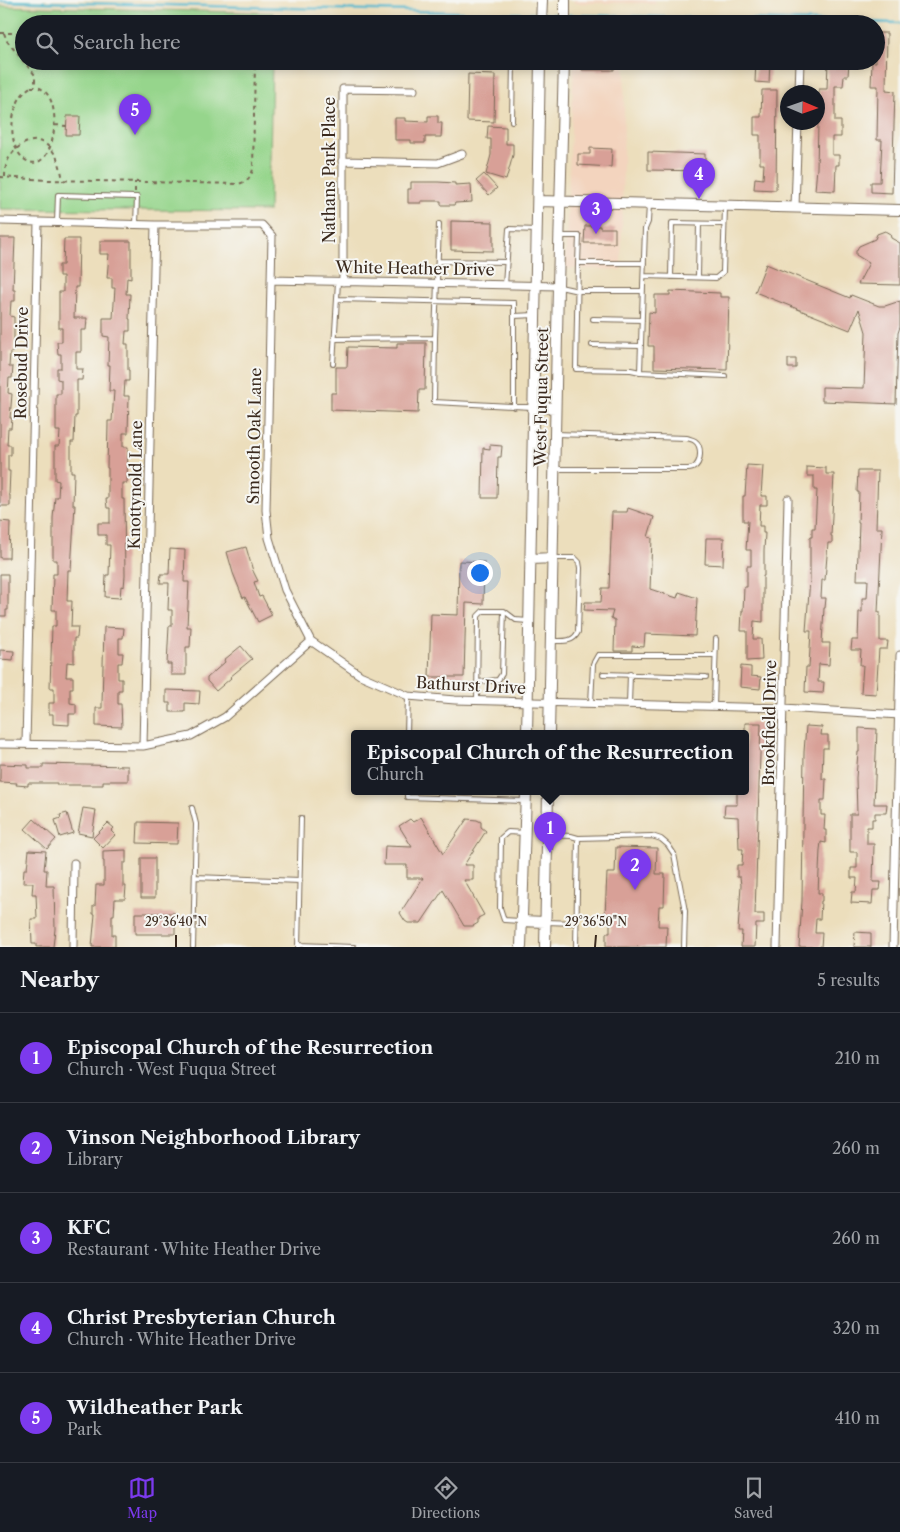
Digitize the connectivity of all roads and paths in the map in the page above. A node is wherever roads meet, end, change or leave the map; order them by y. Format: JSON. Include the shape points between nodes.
{"nodes":[{"id":1,"x":542,"y":0,"type":"edge"},
{"id":2,"x":565,"y":1,"type":"edge"},
{"id":3,"x":542,"y":15,"type":"edge"},
{"id":4,"x":565,"y":15,"type":"edge"},
{"id":5,"x":0,"y":33,"type":"edge"},
{"id":6,"x":4,"y":33,"type":"junction"},
{"id":7,"x":15,"y":33,"type":"edge"},
{"id":8,"x":15,"y":52,"type":"edge"},
{"id":9,"x":30,"y":70,"type":"edge"},
{"id":10,"x":255,"y":70,"type":"edge"},
{"id":11,"x":513,"y":70,"type":"edge"},
{"id":12,"x":540,"y":70,"type":"edge"},
{"id":13,"x":564,"y":70,"type":"edge"},
{"id":14,"x":800,"y":70,"type":"edge"},
{"id":15,"x":799,"y":85,"type":"edge"},
{"id":16,"x":35,"y":87,"type":"junction"},
{"id":17,"x":414,"y":90,"type":"dead end"},
{"id":18,"x":512,"y":121,"type":"dead end"},
{"id":19,"x":55,"y":125,"type":"junction"},
{"id":20,"x":67,"y":126,"type":"dead end"},
{"id":21,"x":798,"y":130,"type":"edge"},
{"id":22,"x":17,"y":148,"type":"junction"},
{"id":23,"x":50,"y":148,"type":"junction"},
{"id":24,"x":462,"y":154,"type":"dead end"},
{"id":25,"x":342,"y":161,"type":"junction"},
{"id":26,"x":0,"y":177,"type":"edge"},
{"id":27,"x":5,"y":177,"type":"junction"},
{"id":28,"x":63,"y":181,"type":"junction"},
{"id":29,"x":538,"y":201,"type":"junction"},
{"id":30,"x":561,"y":201,"type":"junction"},
{"id":31,"x":649,"y":203,"type":"junction"},
{"id":32,"x":725,"y":205,"type":"junction"},
{"id":33,"x":794,"y":208,"type":"junction"},
{"id":34,"x":900,"y":210,"type":"edge"},
{"id":35,"x":0,"y":221,"type":"edge"},
{"id":36,"x":38,"y":222,"type":"junction"},
{"id":37,"x":57,"y":222,"type":"junction"},
{"id":38,"x":136,"y":224,"type":"junction"},
{"id":39,"x":439,"y":224,"type":"dead end"},
{"id":40,"x":699,"y":224,"type":"junction"},
{"id":41,"x":724,"y":224,"type":"junction"},
{"id":42,"x":155,"y":225,"type":"junction"},
{"id":43,"x":537,"y":230,"type":"junction"},
{"id":44,"x":560,"y":236,"type":"junction"},
{"id":45,"x":438,"y":261,"type":"junction"},
{"id":46,"x":506,"y":262,"type":"junction"},
{"id":47,"x":578,"y":263,"type":"junction"},
{"id":48,"x":644,"y":263,"type":"junction"},
{"id":49,"x":644,"y":276,"type":"junction"},
{"id":50,"x":670,"y":277,"type":"junction"},
{"id":51,"x":698,"y":277,"type":"junction"},
{"id":52,"x":271,"y":280,"type":"junction"},
{"id":53,"x":340,"y":282,"type":"junction"},
{"id":54,"x":437,"y":284,"type":"junction"},
{"id":55,"x":505,"y":285,"type":"junction"},
{"id":56,"x":536,"y":286,"type":"junction"},
{"id":57,"x":558,"y":286,"type":"junction"},
{"id":58,"x":578,"y":291,"type":"junction"},
{"id":59,"x":643,"y":292,"type":"junction"},
{"id":60,"x":337,"y":299,"type":"junction"},
{"id":61,"x":436,"y":301,"type":"junction"},
{"id":62,"x":535,"y":315,"type":"junction"},
{"id":63,"x":514,"y":316,"type":"junction"},
{"id":64,"x":593,"y":319,"type":"dead end"},
{"id":65,"x":642,"y":320,"type":"junction"},
{"id":66,"x":334,"y":338,"type":"junction"},
{"id":67,"x":435,"y":338,"type":"junction"},
{"id":68,"x":592,"y":345,"type":"dead end"},
{"id":69,"x":641,"y":346,"type":"junction"},
{"id":70,"x":333,"y":364,"type":"dead end"},
{"id":71,"x":640,"y":372,"type":"junction"},
{"id":72,"x":725,"y":376,"type":"dead end"},
{"id":73,"x":514,"y":407,"type":"junction"},
{"id":74,"x":533,"y":408,"type":"junction"},
{"id":75,"x":555,"y":408,"type":"junction"},
{"id":76,"x":555,"y":434,"type":"junction"},
{"id":77,"x":554,"y":469,"type":"junction"},
{"id":78,"x":788,"y":499,"type":"dead end"},
{"id":79,"x":531,"y":558,"type":"junction"},
{"id":80,"x":553,"y":558,"type":"junction"},
{"id":81,"x":504,"y":611,"type":"junction"},
{"id":82,"x":530,"y":621,"type":"junction"},
{"id":83,"x":716,"y":639,"type":"dead end"},
{"id":84,"x":311,"y":641,"type":"junction"},
{"id":85,"x":551,"y":641,"type":"junction"},
{"id":86,"x":715,"y":655,"type":"junction"},
{"id":87,"x":900,"y":656,"type":"edge"},
{"id":88,"x":603,"y":674,"type":"dead end"},
{"id":89,"x":630,"y":674,"type":"junction"},
{"id":90,"x":706,"y":676,"type":"dead end"},
{"id":91,"x":477,"y":682,"type":"junction"},
{"id":92,"x":408,"y":696,"type":"junction"},
{"id":93,"x":477,"y":701,"type":"junction"},
{"id":94,"x":528,"y":702,"type":"junction"},
{"id":95,"x":550,"y":702,"type":"junction"},
{"id":96,"x":591,"y":703,"type":"junction"},
{"id":97,"x":629,"y":704,"type":"junction"},
{"id":98,"x":714,"y":707,"type":"junction"},
{"id":99,"x":783,"y":708,"type":"junction"},
{"id":100,"x":899,"y":715,"type":"edge"},
{"id":101,"x":408,"y":730,"type":"edge"},
{"id":102,"x":527,"y":730,"type":"edge"},
{"id":103,"x":549,"y":730,"type":"edge"},
{"id":104,"x":0,"y":744,"type":"edge"},
{"id":105,"x":26,"y":744,"type":"junction"},
{"id":106,"x":143,"y":746,"type":"junction"},
{"id":107,"x":407,"y":795,"type":"edge"},
{"id":108,"x":548,"y":795,"type":"edge"},
{"id":109,"x":526,"y":796,"type":"edge"},
{"id":110,"x":192,"y":808,"type":"dead end"},
{"id":111,"x":301,"y":818,"type":"dead end"},
{"id":112,"x":524,"y":833,"type":"junction"},
{"id":113,"x":547,"y":835,"type":"junction"},
{"id":114,"x":578,"y":838,"type":"junction"},
{"id":115,"x":74,"y":863,"type":"dead end"},
{"id":116,"x":195,"y":877,"type":"junction"},
{"id":117,"x":300,"y":881,"type":"junction"},
{"id":118,"x":522,"y":921,"type":"junction"},
{"id":119,"x":546,"y":922,"type":"junction"},
{"id":120,"x":576,"y":923,"type":"junction"},
{"id":121,"x":298,"y":946,"type":"edge"},
{"id":122,"x":73,"y":947,"type":"edge"},
{"id":123,"x":193,"y":947,"type":"edge"},
{"id":124,"x":354,"y":947,"type":"edge"},
{"id":125,"x":521,"y":947,"type":"edge"},
{"id":126,"x":545,"y":947,"type":"edge"},
{"id":127,"x":576,"y":947,"type":"edge"},
{"id":128,"x":684,"y":947,"type":"edge"},
{"id":129,"x":777,"y":947,"type":"edge"},
{"id":130,"x":893,"y":947,"type":"edge"}],
"edges":[{"from":1,"to":3,"type":"main road"},
{"from":2,"to":4,"type":"main road"},
{"from":5,"to":6,"type":"path"},
{"from":6,"to":7,"type":"path"},
{"from":6,"to":8,"type":"path"},
{"from":9,"to":16,"type":"path"},
{"from":10,"to":28,"type":"path","via":[[253,169],[246,181],[238,184]]},
{"from":11,"to":18,"type":"lane"},
{"from":12,"to":29,"type":"main road","name":"West Fuqua Street"},
{"from":13,"to":30,"type":"main road","name":"West Fuqua Street"},
{"from":14,"to":15,"type":"street"},
{"from":16,"to":19,"type":"path","via":[[50,100]]},
{"from":16,"to":22,"type":"path","via":[[23,92],[15,109],[13,131]]},
{"from":17,"to":25,"type":"street","name":"Nathans Park Place","via":[[343,89]]},
{"from":19,"to":20,"type":"path"},
{"from":19,"to":23,"type":"path"},
{"from":21,"to":33,"type":"street"},
{"from":22,"to":23,"type":"path","via":[[32,141]]},
{"from":22,"to":23,"type":"path","via":[[26,160],[33,162],[42,160]]},
{"from":22,"to":27,"type":"path","via":[[8,160]]},
{"from":23,"to":28,"type":"path","via":[[58,159]]},
{"from":24,"to":25,"type":"street","via":[[438,163]]},
{"from":25,"to":53,"type":"street","name":"Nathans Park Place"},
{"from":26,"to":27,"type":"path"},
{"from":27,"to":28,"type":"path"},
{"from":29,"to":30,"type":"main road"},
{"from":29,"to":43,"type":"main road","name":"West Fuqua Street"},
{"from":30,"to":31,"type":"main road"},
{"from":30,"to":44,"type":"main road","name":"West Fuqua Street"},
{"from":31,"to":32,"type":"main road"},
{"from":31,"to":48,"type":"lane"},
{"from":32,"to":33,"type":"main road"},
{"from":32,"to":41,"type":"lane"},
{"from":33,"to":34,"type":"main road"},
{"from":35,"to":36,"type":"street"},
{"from":36,"to":37,"type":"street"},
{"from":36,"to":105,"type":"street","name":"Rosebud Drive"},
{"from":37,"to":38,"type":"street"},
{"from":37,"to":38,"type":"lane","via":[[58,195],[137,197]]},
{"from":38,"to":42,"type":"street"},
{"from":39,"to":45,"type":"lane"},
{"from":40,"to":41,"type":"lane"},
{"from":40,"to":50,"type":"lane","via":[[672,223]]},
{"from":40,"to":51,"type":"lane"},
{"from":41,"to":51,"type":"lane","via":[[723,272],[716,278]]},
{"from":42,"to":52,"type":"street","name":"Smooth Oak Lane","via":[[262,225],[272,236]]},
{"from":42,"to":106,"type":"street","name":"Knottynold Lane"},
{"from":43,"to":46,"type":"lane","via":[[509,229]]},
{"from":43,"to":56,"type":"main road","name":"West Fuqua Street"},
{"from":44,"to":47,"type":"lane","via":[[579,236]]},
{"from":44,"to":57,"type":"main road","name":"West Fuqua Street"},
{"from":45,"to":46,"type":"lane"},
{"from":45,"to":54,"type":"lane"},
{"from":46,"to":55,"type":"lane"},
{"from":47,"to":48,"type":"lane"},
{"from":47,"to":58,"type":"lane"},
{"from":48,"to":49,"type":"lane"},
{"from":49,"to":50,"type":"lane"},
{"from":49,"to":59,"type":"lane"},
{"from":50,"to":51,"type":"lane"},
{"from":52,"to":53,"type":"street","name":"White Heather Drive"},
{"from":52,"to":84,"type":"street","name":"Smooth Oak Lane","via":[[266,510],[269,538],[286,590]]},
{"from":53,"to":54,"type":"street","name":"White Heather Drive"},
{"from":53,"to":60,"type":"lane"},
{"from":54,"to":55,"type":"street","name":"White Heather Drive"},
{"from":54,"to":61,"type":"lane"},
{"from":55,"to":56,"type":"street","name":"White Heather Drive"},
{"from":56,"to":57,"type":"street","name":"White Heather Drive"},
{"from":56,"to":62,"type":"main road","name":"West Fuqua Street"},
{"from":57,"to":58,"type":"lane"},
{"from":57,"to":75,"type":"main road","name":"West Fuqua Street"},
{"from":58,"to":59,"type":"lane"},
{"from":58,"to":71,"type":"lane","via":[[576,369]]},
{"from":59,"to":65,"type":"lane"},
{"from":60,"to":61,"type":"lane"},
{"from":60,"to":66,"type":"lane"},
{"from":61,"to":63,"type":"lane","via":[[514,304]]},
{"from":61,"to":67,"type":"lane"},
{"from":62,"to":63,"type":"lane"},
{"from":62,"to":74,"type":"main road","name":"West Fuqua Street"},
{"from":63,"to":73,"type":"lane"},
{"from":64,"to":65,"type":"lane"},
{"from":65,"to":69,"type":"lane"},
{"from":66,"to":67,"type":"lane"},
{"from":66,"to":70,"type":"lane"},
{"from":67,"to":73,"type":"lane","via":[[434,402]]},
{"from":68,"to":69,"type":"lane"},
{"from":69,"to":71,"type":"lane"},
{"from":71,"to":72,"type":"lane"},
{"from":73,"to":74,"type":"lane"},
{"from":74,"to":75,"type":"main road"},
{"from":74,"to":79,"type":"main road","name":"West Fuqua Street"},
{"from":75,"to":76,"type":"main road","name":"West Fuqua Street"},
{"from":76,"to":77,"type":"main road","name":"West Fuqua Street"},
{"from":76,"to":77,"type":"lane","via":[[687,438],[695,441],[700,454],[694,468],[685,469]]},
{"from":77,"to":80,"type":"main road","name":"West Fuqua Street"},
{"from":78,"to":99,"type":"street","name":"Brookfield Drive"},
{"from":79,"to":80,"type":"main road"},
{"from":79,"to":82,"type":"main road","name":"West Fuqua Street"},
{"from":80,"to":85,"type":"main road","name":"West Fuqua Street"},
{"from":80,"to":85,"type":"lane","via":[[575,558],[580,568],[578,632],[571,640]]},
{"from":81,"to":82,"type":"lane","via":[[516,620]]},
{"from":81,"to":91,"type":"lane","via":[[502,674],[498,680]]},
{"from":81,"to":91,"type":"lane","via":[[483,611],[478,616]]},
{"from":82,"to":94,"type":"main road","name":"West Fuqua Street"},
{"from":83,"to":86,"type":"lane"},
{"from":84,"to":92,"type":"street","name":"Bathurst Drive","via":[[360,675]]},
{"from":84,"to":106,"type":"street","via":[[226,717],[190,736]]},
{"from":85,"to":95,"type":"main road","name":"West Fuqua Street"},
{"from":86,"to":96,"type":"lane","via":[[598,655],[593,664]]},
{"from":86,"to":98,"type":"lane"},
{"from":87,"to":100,"type":"street"},
{"from":88,"to":89,"type":"lane"},
{"from":89,"to":90,"type":"lane"},
{"from":89,"to":97,"type":"lane"},
{"from":91,"to":93,"type":"lane"},
{"from":92,"to":93,"type":"street","name":"Bathurst Drive"},
{"from":92,"to":101,"type":"lane"},
{"from":93,"to":94,"type":"street","name":"Bathurst Drive"},
{"from":94,"to":95,"type":"street","name":"Bathurst Drive"},
{"from":94,"to":102,"type":"main road","name":"West Fuqua Street"},
{"from":95,"to":96,"type":"street","name":"Bathurst Drive"},
{"from":95,"to":103,"type":"main road","name":"West Fuqua Street"},
{"from":96,"to":97,"type":"street","name":"Bathurst Drive"},
{"from":97,"to":98,"type":"street","name":"Bathurst Drive"},
{"from":98,"to":99,"type":"street","name":"Bathurst Drive"},
{"from":99,"to":100,"type":"street","name":"Bathurst Drive"},
{"from":99,"to":129,"type":"street","name":"Brookfield Drive"},
{"from":100,"to":130,"type":"street"},
{"from":104,"to":105,"type":"street"},
{"from":105,"to":106,"type":"street"},
{"from":107,"to":109,"type":"lane"},
{"from":108,"to":113,"type":"main road"},
{"from":109,"to":112,"type":"main road"},
{"from":110,"to":116,"type":"lane","via":[[196,824]]},
{"from":111,"to":117,"type":"lane"},
{"from":112,"to":118,"type":"main road"},
{"from":112,"to":118,"type":"lane","via":[[508,832],[501,838],[502,916],[507,921]]},
{"from":113,"to":114,"type":"lane"},
{"from":113,"to":119,"type":"main road"},
{"from":114,"to":120,"type":"lane"},
{"from":114,"to":128,"type":"lane","via":[[652,836],[668,845],[674,854],[685,911]]},
{"from":115,"to":122,"type":"street"},
{"from":116,"to":117,"type":"lane"},
{"from":116,"to":123,"type":"lane"},
{"from":117,"to":121,"type":"lane"},
{"from":118,"to":119,"type":"main road"},
{"from":118,"to":125,"type":"main road"},
{"from":119,"to":120,"type":"lane"},
{"from":119,"to":126,"type":"main road"},
{"from":120,"to":127,"type":"lane"},
{"from":121,"to":124,"type":"lane"}]}
